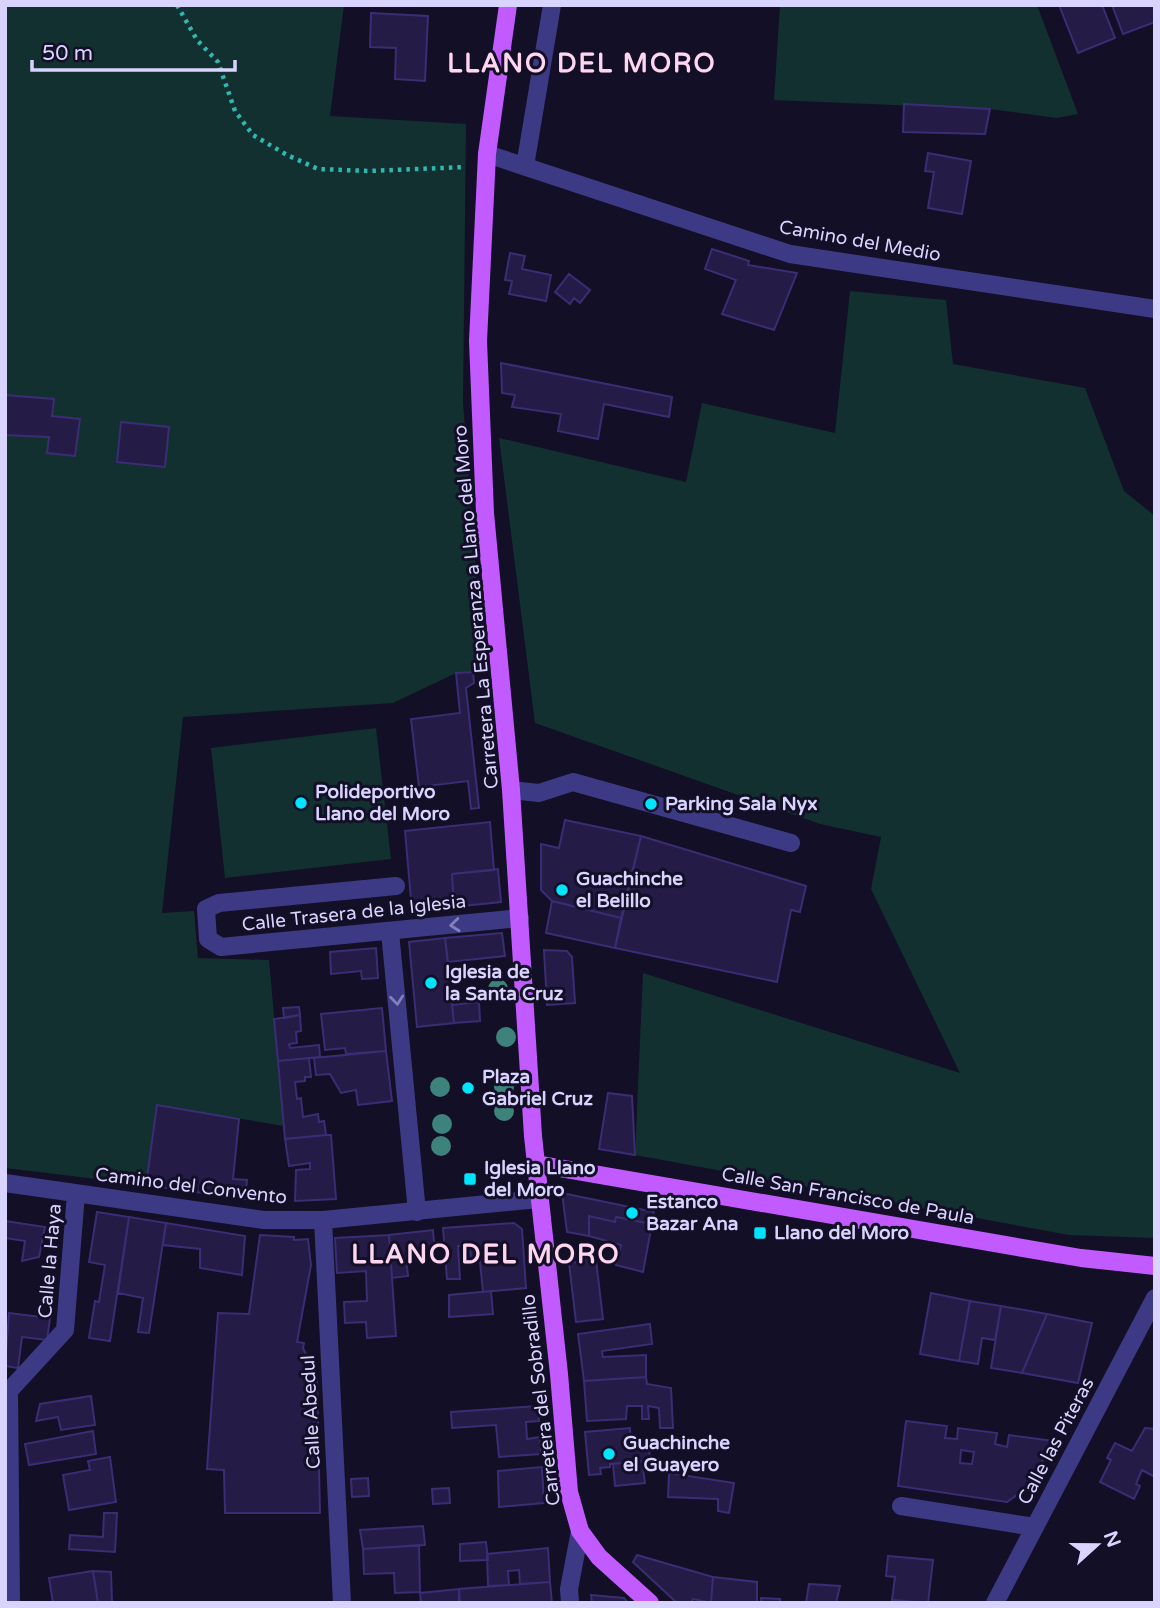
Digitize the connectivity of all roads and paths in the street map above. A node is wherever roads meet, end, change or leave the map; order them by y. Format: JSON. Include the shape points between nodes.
{"nodes":[{"id":1,"x":177,"y":5,"type":"edge"},
{"id":2,"x":508,"y":5,"type":"edge"},
{"id":3,"x":552,"y":5,"type":"edge"},
{"id":4,"x":487,"y":160,"type":"junction"},
{"id":5,"x":525,"y":166,"type":"junction"},
{"id":6,"x":1155,"y":309,"type":"edge"},
{"id":7,"x":511,"y":790,"type":"junction"},
{"id":8,"x":791,"y":843,"type":"dead end"},
{"id":9,"x":396,"y":886,"type":"dead end"},
{"id":10,"x":520,"y":918,"type":"junction"},
{"id":11,"x":390,"y":932,"type":"junction"},
{"id":12,"x":536,"y":1164,"type":"junction"},
{"id":13,"x":5,"y":1183,"type":"edge"},
{"id":14,"x":76,"y":1194,"type":"junction"},
{"id":15,"x":539,"y":1199,"type":"junction"},
{"id":16,"x":417,"y":1212,"type":"junction"},
{"id":17,"x":323,"y":1220,"type":"junction"},
{"id":18,"x":1155,"y":1266,"type":"edge"},
{"id":19,"x":1155,"y":1298,"type":"edge"},
{"id":20,"x":901,"y":1506,"type":"dead end"},
{"id":21,"x":1035,"y":1527,"type":"junction"},
{"id":22,"x":580,"y":1531,"type":"junction"},
{"id":23,"x":11,"y":1603,"type":"edge"},
{"id":24,"x":342,"y":1603,"type":"edge"},
{"id":25,"x":570,"y":1603,"type":"edge"},
{"id":26,"x":650,"y":1603,"type":"edge"},
{"id":27,"x":995,"y":1603,"type":"edge"}],
"edges":[{"from":1,"to":4,"type":"path","via":[[197,40],[218,62],[235,111],[253,135],[287,155],[318,169],[369,171]]},
{"from":2,"to":4,"type":"main road","name":"Carretera La Esperanza a Llano del Moro"},
{"from":3,"to":5,"type":"street"},
{"from":4,"to":5,"type":"street","name":"Camino del Medio"},
{"from":4,"to":7,"type":"main road","name":"Carretera La Esperanza a Llano del Moro","via":[[479,354],[485,513]]},
{"from":5,"to":6,"type":"street","name":"Camino del Medio","via":[[790,254]]},
{"from":7,"to":8,"type":"street","via":[[539,793],[573,782]]},
{"from":7,"to":10,"type":"main road","name":"Carretera La Esperanza a Llano del Moro"},
{"from":9,"to":11,"type":"street","name":"Calle Trasera de la Iglesia","via":[[219,903],[206,909],[208,939],[221,947]]},
{"from":10,"to":11,"type":"street","name":"Calle Trasera de la Iglesia","one_way":true},
{"from":10,"to":12,"type":"main road","name":"Carretera La Esperanza a Llano del Moro"},
{"from":11,"to":16,"type":"street","one_way":true},
{"from":12,"to":15,"type":"main road","name":"Carretera del Sobradillo"},
{"from":12,"to":18,"type":"main road","name":"Calle San Francisco de Paula","via":[[1081,1258]]},
{"from":13,"to":14,"type":"street","name":"Camino del Convento"},
{"from":14,"to":17,"type":"street","name":"Camino del Convento","via":[[264,1220]]},
{"from":14,"to":23,"type":"street","name":"Calle la Haya","via":[[65,1330],[9,1391]]},
{"from":15,"to":16,"type":"street","name":"Camino del Convento"},
{"from":15,"to":22,"type":"main road","name":"Carretera del Sobradillo","via":[[569,1492]]},
{"from":16,"to":17,"type":"street","name":"Camino del Convento"},
{"from":17,"to":24,"type":"street","name":"Calle Abedul"},
{"from":19,"to":21,"type":"street","name":"Calle las Piteras"},
{"from":20,"to":21,"type":"street"},
{"from":21,"to":27,"type":"street","name":"Calle las Piteras"},
{"from":22,"to":25,"type":"street"},
{"from":22,"to":26,"type":"main road","name":"Carretera del Sobradillo","via":[[599,1557]]}]}
